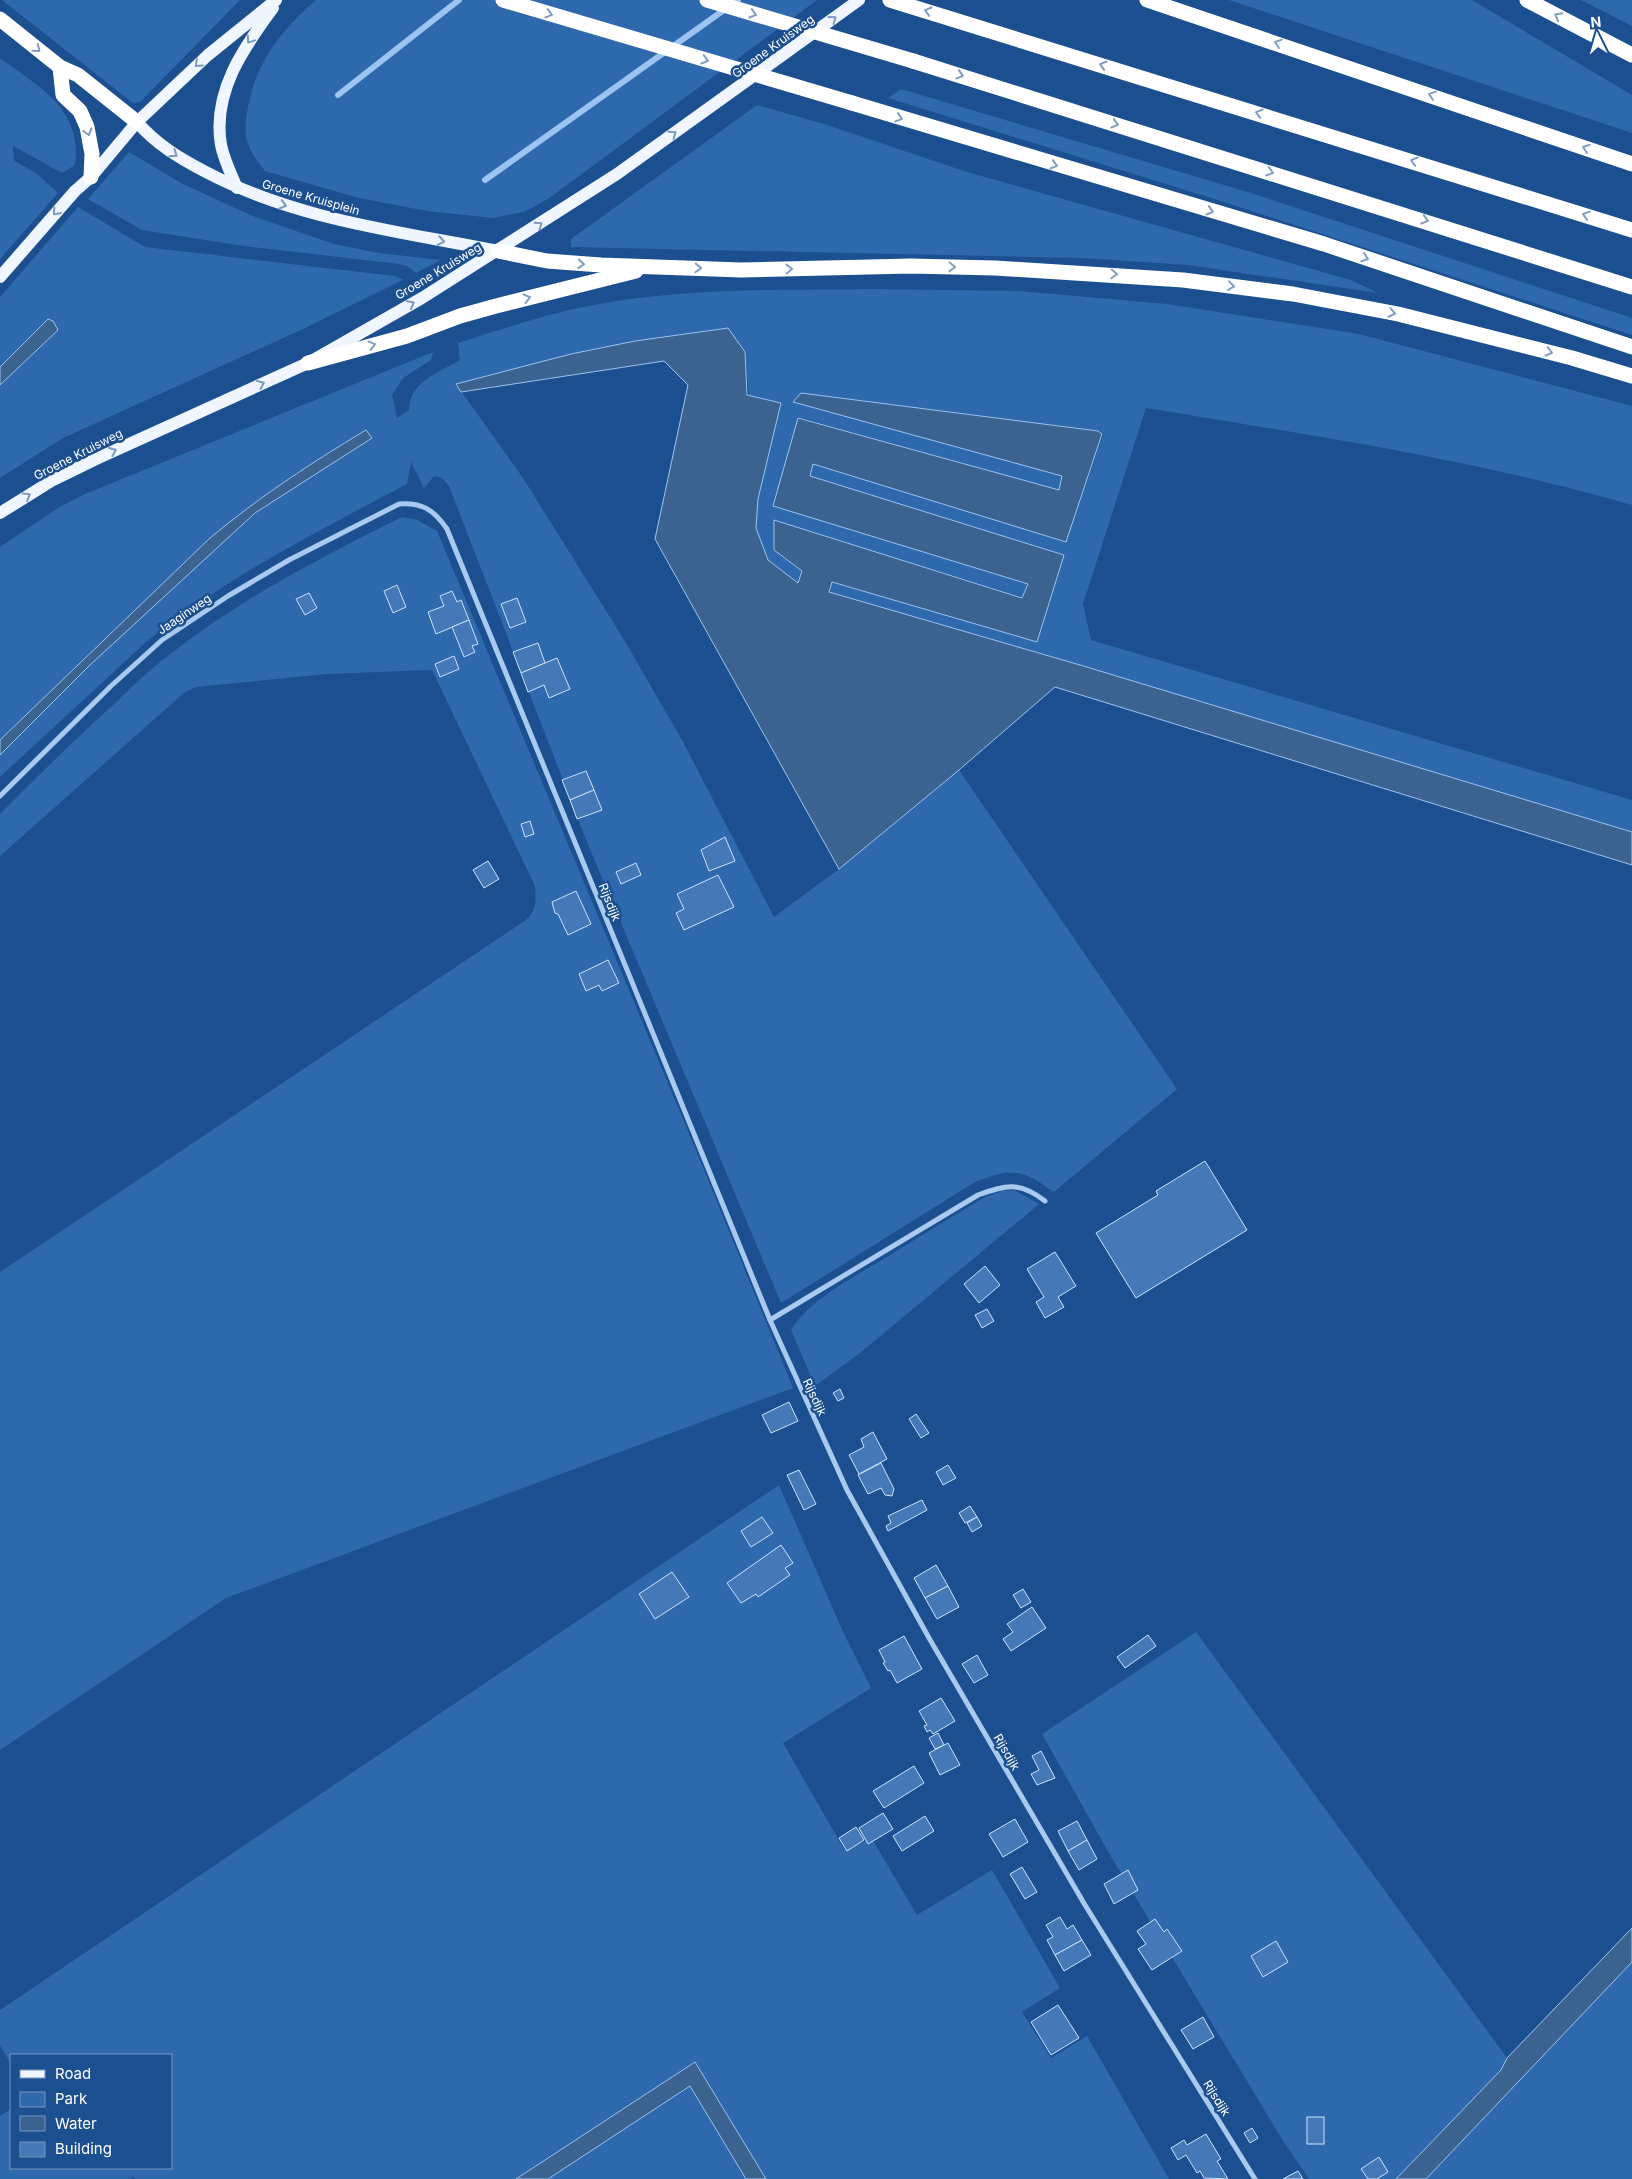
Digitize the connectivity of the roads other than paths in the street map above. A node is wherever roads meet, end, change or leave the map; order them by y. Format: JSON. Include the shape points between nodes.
{"nodes":[{"id":1,"x":277,"y":0,"type":"edge"},
{"id":2,"x":503,"y":0,"type":"edge"},
{"id":3,"x":707,"y":0,"type":"edge"},
{"id":4,"x":859,"y":0,"type":"edge"},
{"id":5,"x":890,"y":0,"type":"edge"},
{"id":6,"x":1147,"y":0,"type":"edge"},
{"id":7,"x":1527,"y":0,"type":"edge"},
{"id":8,"x":0,"y":19,"type":"edge"},
{"id":9,"x":1632,"y":55,"type":"edge"},
{"id":10,"x":60,"y":67,"type":"junction"},
{"id":11,"x":137,"y":122,"type":"junction"},
{"id":12,"x":1632,"y":164,"type":"edge"},
{"id":13,"x":90,"y":178,"type":"junction"},
{"id":14,"x":237,"y":188,"type":"junction"},
{"id":15,"x":1632,"y":230,"type":"edge"},
{"id":16,"x":498,"y":251,"type":"junction"},
{"id":17,"x":656,"y":266,"type":"junction"},
{"id":18,"x":0,"y":277,"type":"edge"},
{"id":19,"x":1632,"y":286,"type":"edge"},
{"id":20,"x":1632,"y":347,"type":"edge"},
{"id":21,"x":308,"y":363,"type":"junction"},
{"id":22,"x":1632,"y":376,"type":"edge"},
{"id":23,"x":416,"y":504,"type":"joint"},
{"id":24,"x":0,"y":513,"type":"edge"},
{"id":25,"x":0,"y":796,"type":"edge"},
{"id":26,"x":1044,"y":1201,"type":"dead end"},
{"id":27,"x":770,"y":1320,"type":"junction"},
{"id":28,"x":1255,"y":2179,"type":"edge"}],
"edges":[{"from":1,"to":11,"type":"main road","one_way":true,"via":[[201,61]]},
{"from":1,"to":14,"type":"main road","one_way":true,"via":[[235,64],[222,101],[221,144]]},
{"from":2,"to":20,"type":"highway","one_way":true,"bridge":true,"via":[[1324,244]]},
{"from":3,"to":19,"type":"highway","one_way":true,"bridge":true,"via":[[913,61]]},
{"from":16,"to":4,"type":"main road","name":"Groene Kruisweg","one_way":true,"via":[[624,169]]},
{"from":15,"to":5,"type":"highway","one_way":true},
{"from":12,"to":6,"type":"highway","one_way":true},
{"from":9,"to":7,"type":"highway","one_way":true},
{"from":8,"to":10,"type":"highway","one_way":true},
{"from":10,"to":11,"type":"highway","via":[[78,75]]},
{"from":10,"to":13,"type":"highway","one_way":true,"via":[[63,94],[80,112],[87,127],[92,154]]},
{"from":11,"to":13,"type":"main road"},
{"from":11,"to":14,"type":"main road","name":"Groene Kruisplein","one_way":true,"via":[[150,137],[180,158]]},
{"from":13,"to":18,"type":"main road","one_way":true,"via":[[74,191]]},
{"from":14,"to":16,"type":"main road","name":"Groene Kruisplein","one_way":true,"via":[[327,218]]},
{"from":16,"to":17,"type":"highway","one_way":true,"via":[[547,261]]},
{"from":21,"to":16,"type":"main road","name":"Groene Kruisweg","one_way":true},
{"from":21,"to":17,"type":"highway","one_way":true,"via":[[407,336],[478,311]]},
{"from":17,"to":22,"type":"highway","one_way":true,"via":[[740,270],[911,266],[1183,280],[1293,294],[1398,314]]},
{"from":24,"to":21,"type":"main road","name":"Groene Kruisweg","one_way":true,"via":[[87,463]]},
{"from":23,"to":25,"type":"street","name":"Jaaginweg","via":[[399,504],[288,560],[162,640]]},
{"from":23,"to":27,"type":"street","name":"Rijsdijk","via":[[428,507],[447,529]]},
{"from":26,"to":27,"type":"street","via":[[1030,1190],[1006,1185],[978,1195]]},
{"from":27,"to":28,"type":"street","name":"Rijsdijk","via":[[848,1490],[929,1638],[1085,1905]]}]}
